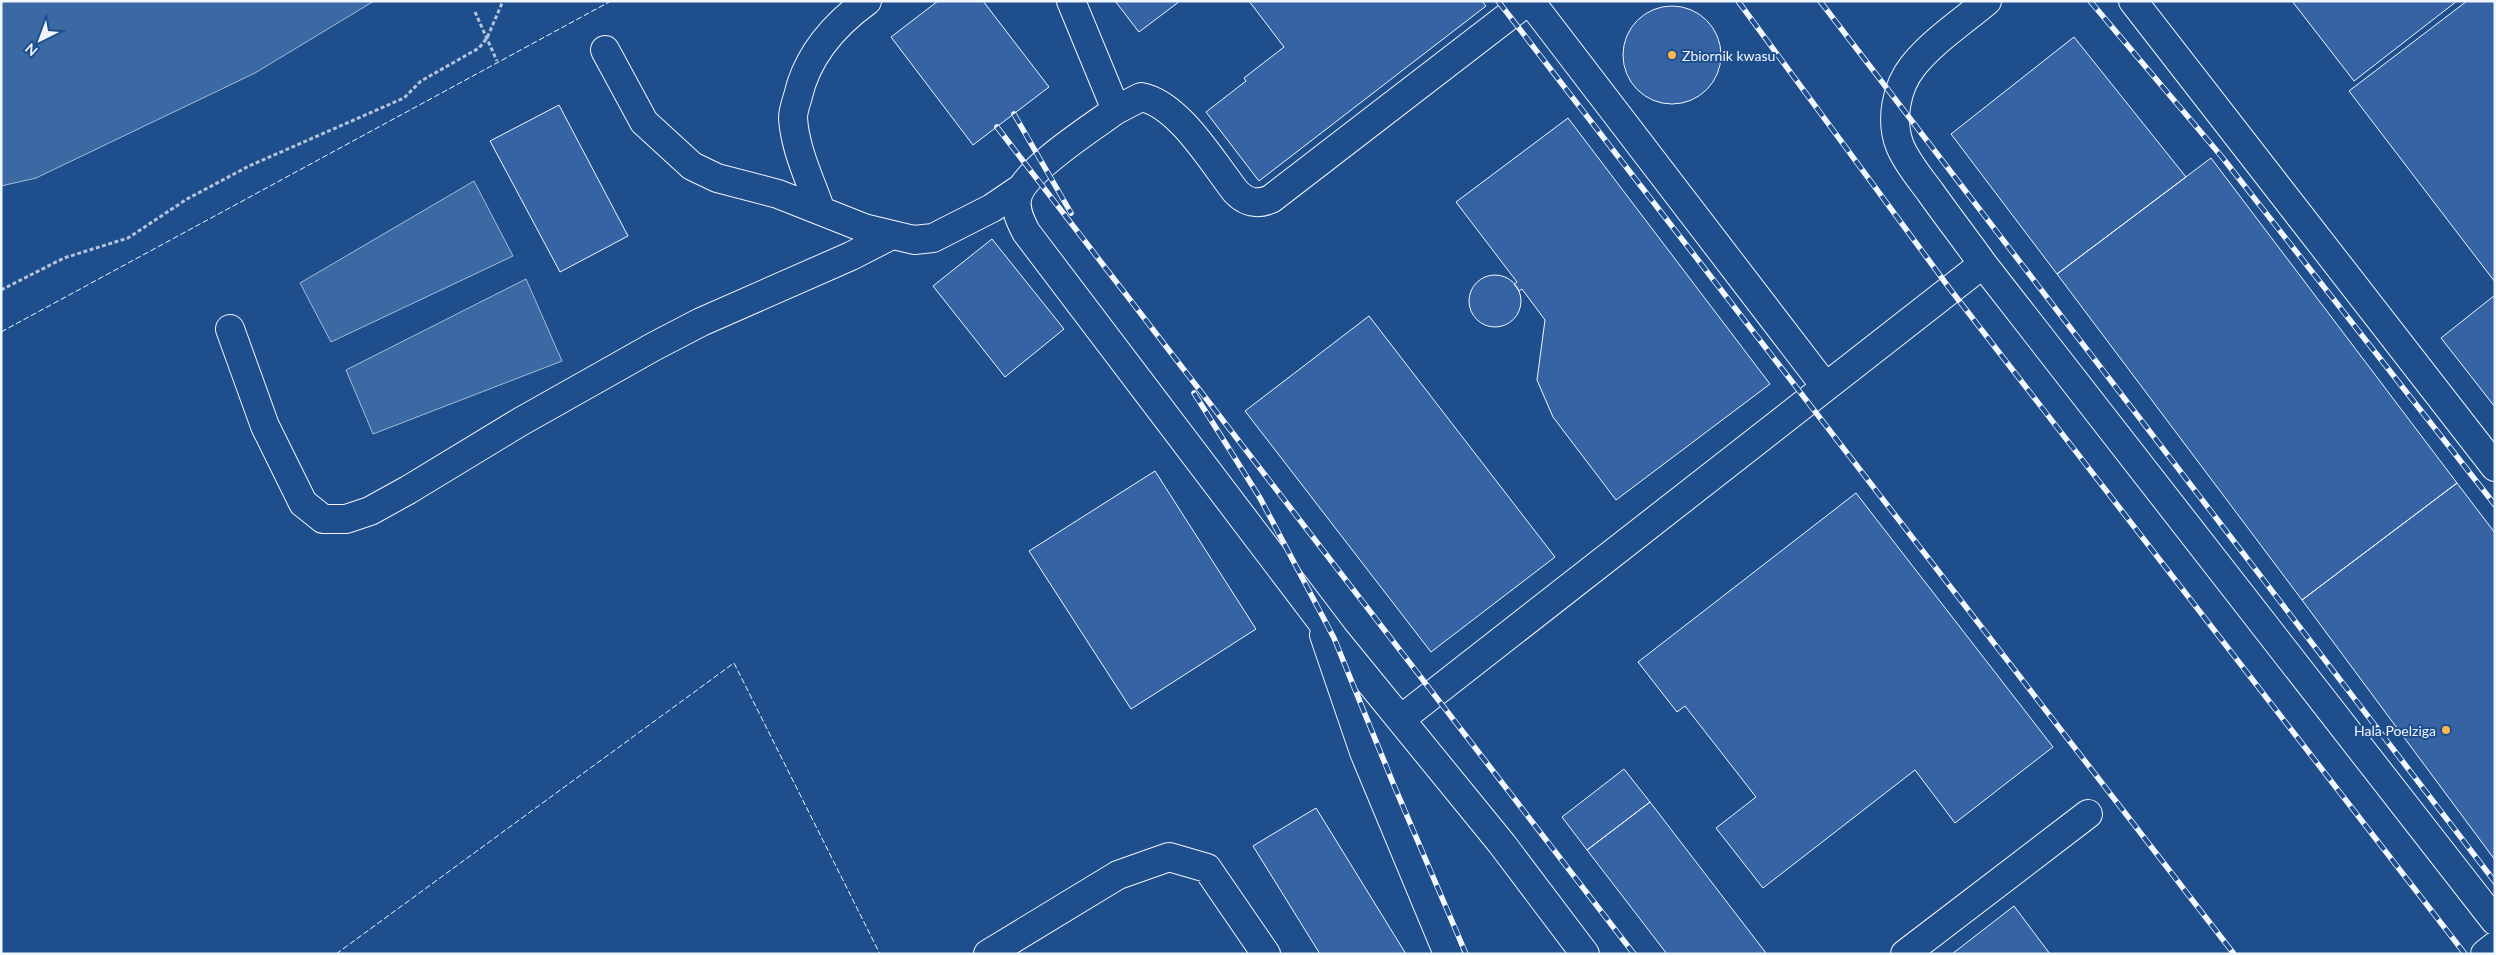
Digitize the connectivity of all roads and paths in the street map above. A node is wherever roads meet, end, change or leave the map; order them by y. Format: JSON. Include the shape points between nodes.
{"nodes":[{"id":1,"x":503,"y":1,"type":"edge"},
{"id":2,"x":867,"y":1,"type":"edge"},
{"id":3,"x":1071,"y":1,"type":"edge"},
{"id":4,"x":1529,"y":1,"type":"edge"},
{"id":5,"x":1987,"y":1,"type":"edge"},
{"id":6,"x":2133,"y":1,"type":"edge"},
{"id":7,"x":475,"y":12,"type":"dead end"},
{"id":8,"x":487,"y":38,"type":"junction"},
{"id":9,"x":606,"y":50,"type":"dead end"},
{"id":10,"x":497,"y":61,"type":"dead end"},
{"id":11,"x":1116,"y":110,"type":"junction"},
{"id":12,"x":1020,"y":189,"type":"junction"},
{"id":13,"x":821,"y":211,"type":"junction"},
{"id":14,"x":890,"y":236,"type":"junction"},
{"id":15,"x":1983,"y":264,"type":"junction"},
{"id":16,"x":1,"y":290,"type":"edge"},
{"id":17,"x":230,"y":329,"type":"dead end"},
{"id":18,"x":1824,"y":386,"type":"junction"},
{"id":19,"x":2495,"y":467,"type":"edge"},
{"id":20,"x":1317,"y":615,"type":"junction"},
{"id":21,"x":1401,"y":719,"type":"junction"},
{"id":22,"x":2088,"y":814,"type":"dead end"},
{"id":23,"x":2495,"y":921,"type":"edge"},
{"id":24,"x":2495,"y":946,"type":"edge"},
{"id":25,"x":988,"y":954,"type":"edge"},
{"id":26,"x":1266,"y":954,"type":"edge"},
{"id":27,"x":1448,"y":954,"type":"edge"},
{"id":28,"x":1585,"y":954,"type":"edge"},
{"id":29,"x":1905,"y":954,"type":"edge"},
{"id":30,"x":2485,"y":954,"type":"edge"}],
"edges":[{"from":1,"to":8,"type":"path"},
{"from":2,"to":13,"type":"lane","via":[[833,31],[813,56],[802,80],[793,116],[796,138]]},
{"from":3,"to":11,"type":"lane"},
{"from":4,"to":11,"type":"lane","via":[[1271,199],[1262,202],[1244,199],[1236,192],[1181,121],[1162,103],[1142,97]]},
{"from":4,"to":18,"type":"lane"},
{"from":5,"to":15,"type":"lane","via":[[1912,67],[1897,101],[1896,122],[1900,145],[1910,164]]},
{"from":6,"to":19,"type":"lane"},
{"from":7,"to":8,"type":"path"},
{"from":8,"to":10,"type":"path"},
{"from":8,"to":16,"type":"path","via":[[479,48],[421,81],[404,98],[250,166],[188,199],[128,238],[64,258]]},
{"from":9,"to":13,"type":"lane","via":[[644,122],[692,166],[717,178],[778,194]]},
{"from":11,"to":12,"type":"lane","via":[[1033,173]]},
{"from":12,"to":14,"type":"lane","via":[[992,208],[934,238],[914,240]]},
{"from":12,"to":20,"type":"lane","via":[[1017,209],[1026,232]]},
{"from":13,"to":14,"type":"lane"},
{"from":14,"to":17,"type":"lane","via":[[701,322],[512,427],[408,490],[370,511],[346,519],[322,518],[303,503],[265,426]]},
{"from":15,"to":18,"type":"lane"},
{"from":15,"to":23,"type":"lane"},
{"from":18,"to":21,"type":"lane"},
{"from":20,"to":21,"type":"lane"},
{"from":20,"to":27,"type":"lane","via":[[1364,752]]},
{"from":21,"to":28,"type":"lane"},
{"from":22,"to":29,"type":"lane"},
{"from":24,"to":30,"type":"lane"},
{"from":25,"to":26,"type":"lane","via":[[1118,875],[1168,857],[1207,868]]}]}
